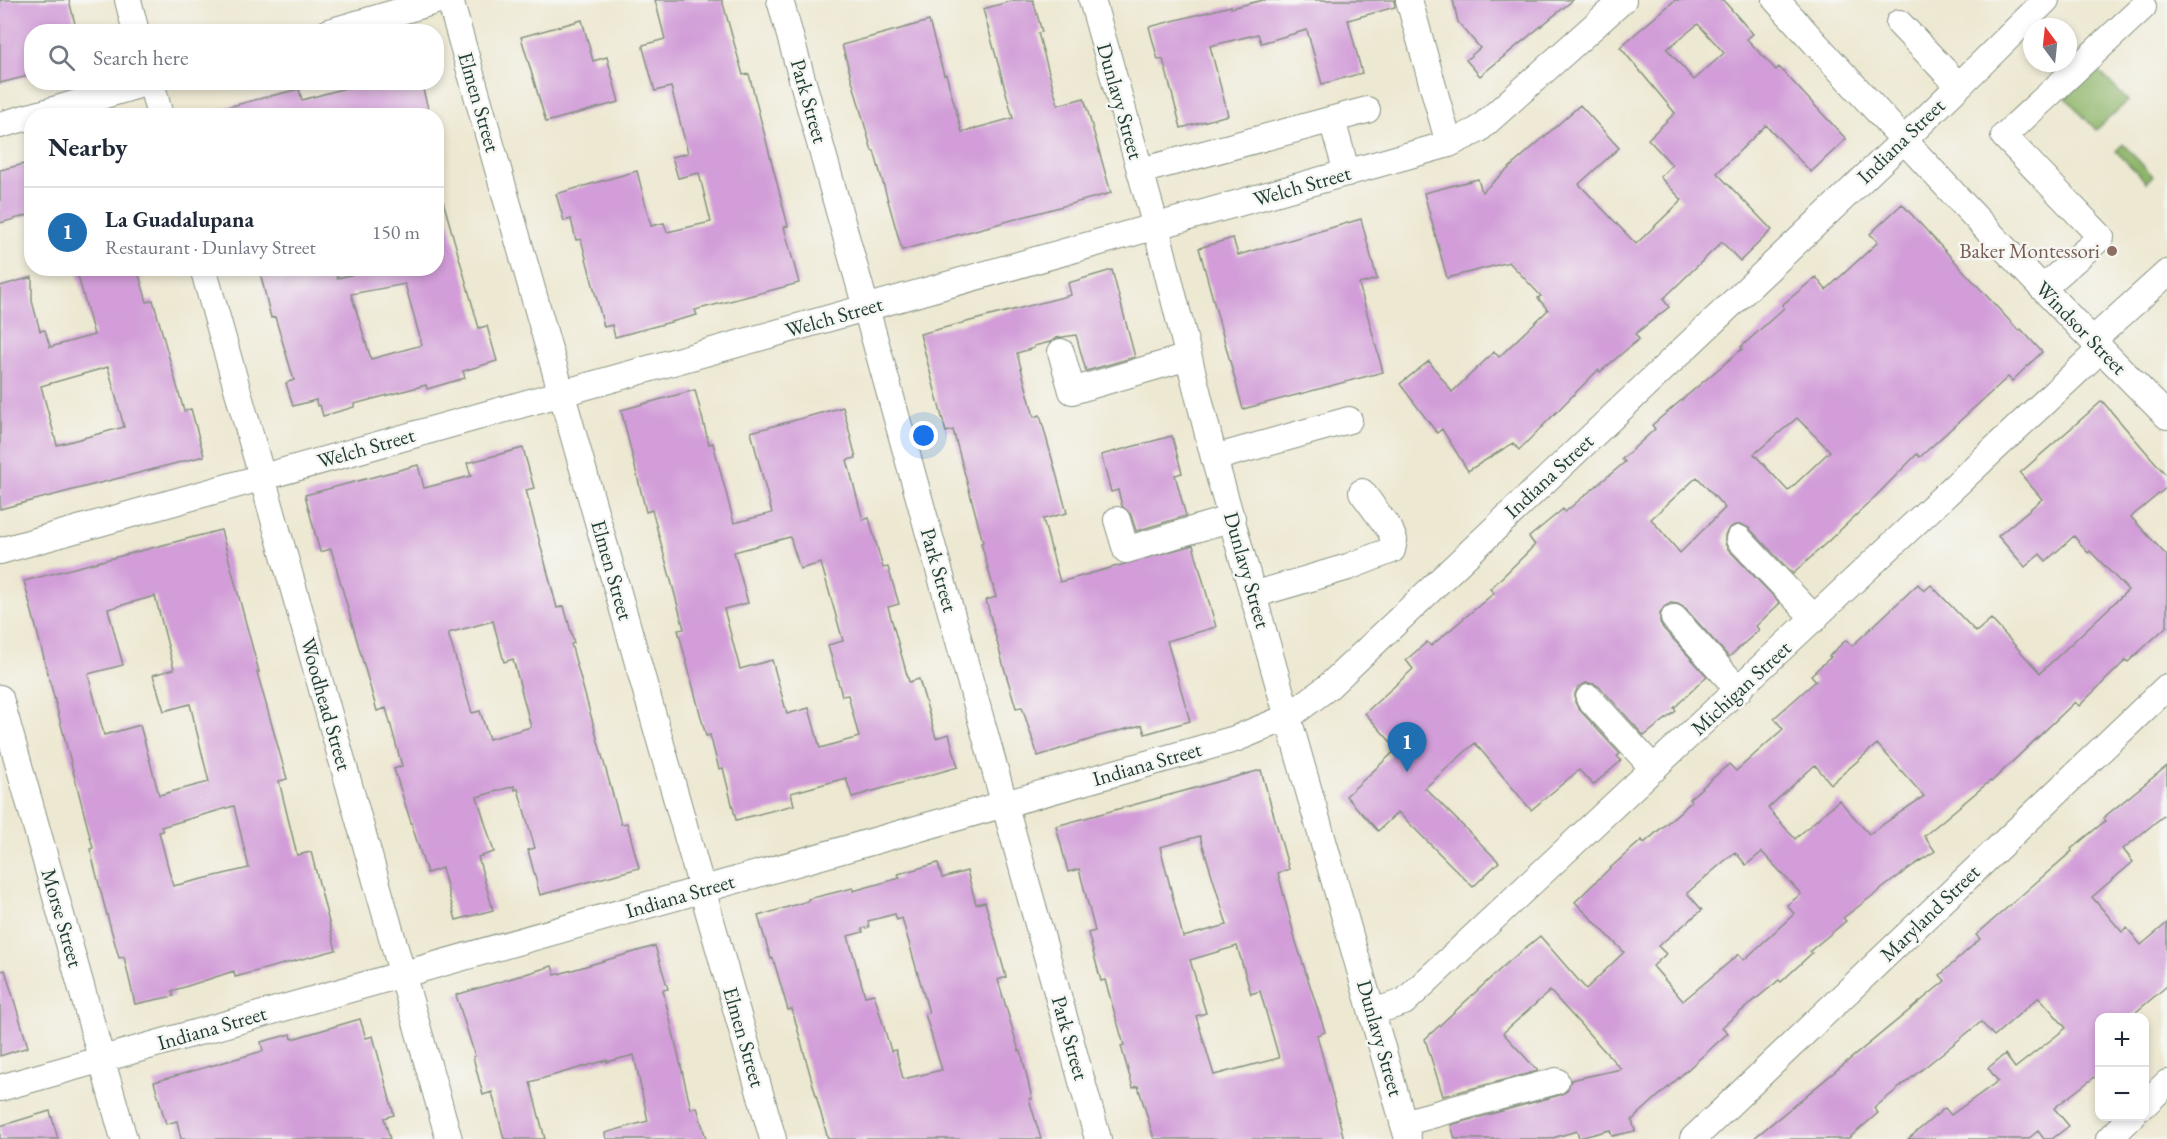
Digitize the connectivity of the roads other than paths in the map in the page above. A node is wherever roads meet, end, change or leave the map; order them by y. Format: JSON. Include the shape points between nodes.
{"nodes":[{"id":1,"x":128,"y":0,"type":"edge"},
{"id":2,"x":440,"y":0,"type":"edge"},
{"id":3,"x":450,"y":0,"type":"edge"},
{"id":4,"x":780,"y":0,"type":"edge"},
{"id":5,"x":1092,"y":0,"type":"edge"},
{"id":6,"x":1408,"y":0,"type":"edge"},
{"id":7,"x":1623,"y":0,"type":"edge"},
{"id":8,"x":1776,"y":0,"type":"edge"},
{"id":9,"x":2046,"y":0,"type":"edge"},
{"id":10,"x":2144,"y":7,"type":"dead end"},
{"id":11,"x":1899,"y":23,"type":"dead end"},
{"id":12,"x":134,"y":24,"type":"edge"},
{"id":13,"x":357,"y":24,"type":"edge"},
{"id":14,"x":1958,"y":85,"type":"junction"},
{"id":15,"x":122,"y":90,"type":"edge"},
{"id":16,"x":152,"y":90,"type":"edge"},
{"id":17,"x":60,"y":108,"type":"edge"},
{"id":18,"x":158,"y":108,"type":"edge"},
{"id":19,"x":1367,"y":110,"type":"dead end"},
{"id":20,"x":24,"y":118,"type":"edge"},
{"id":21,"x":1332,"y":120,"type":"junction"},
{"id":22,"x":0,"y":125,"type":"edge"},
{"id":23,"x":1903,"y":141,"type":"junction"},
{"id":24,"x":1449,"y":144,"type":"junction"},
{"id":25,"x":1140,"y":171,"type":"junction"},
{"id":26,"x":1347,"y":173,"type":"junction"},
{"id":27,"x":1156,"y":227,"type":"junction"},
{"id":28,"x":2167,"y":273,"type":"edge"},
{"id":29,"x":205,"y":276,"type":"edge"},
{"id":30,"x":2043,"y":288,"type":"junction"},
{"id":31,"x":866,"y":308,"type":"junction"},
{"id":32,"x":2097,"y":345,"type":"junction"},
{"id":33,"x":1061,"y":352,"type":"dead end"},
{"id":34,"x":1188,"y":357,"type":"junction"},
{"id":35,"x":562,"y":393,"type":"junction"},
{"id":36,"x":2167,"y":416,"type":"edge"},
{"id":37,"x":1349,"y":420,"type":"dead end"},
{"id":38,"x":1214,"y":458,"type":"junction"},
{"id":39,"x":262,"y":478,"type":"junction"},
{"id":40,"x":1362,"y":492,"type":"dead end"},
{"id":41,"x":1232,"y":518,"type":"junction"},
{"id":42,"x":1117,"y":520,"type":"dead end"},
{"id":43,"x":1739,"y":539,"type":"dead end"},
{"id":44,"x":0,"y":551,"type":"edge"},
{"id":45,"x":1253,"y":595,"type":"junction"},
{"id":46,"x":1674,"y":618,"type":"dead end"},
{"id":47,"x":1815,"y":619,"type":"junction"},
{"id":48,"x":2167,"y":687,"type":"edge"},
{"id":49,"x":1739,"y":690,"type":"junction"},
{"id":50,"x":0,"y":698,"type":"edge"},
{"id":51,"x":1589,"y":698,"type":"dead end"},
{"id":52,"x":1288,"y":717,"type":"junction"},
{"id":53,"x":1654,"y":769,"type":"junction"},
{"id":54,"x":1005,"y":804,"type":"junction"},
{"id":55,"x":702,"y":889,"type":"junction"},
{"id":56,"x":402,"y":974,"type":"junction"},
{"id":57,"x":1372,"y":1012,"type":"junction"},
{"id":58,"x":102,"y":1059,"type":"junction"},
{"id":59,"x":1556,"y":1082,"type":"dead end"},
{"id":60,"x":2167,"y":1083,"type":"edge"},
{"id":61,"x":0,"y":1088,"type":"edge"},
{"id":62,"x":2149,"y":1101,"type":"edge"},
{"id":63,"x":2127,"y":1121,"type":"edge"},
{"id":64,"x":1406,"y":1131,"type":"edge"},
{"id":65,"x":124,"y":1139,"type":"edge"},
{"id":66,"x":449,"y":1139,"type":"edge"},
{"id":67,"x":773,"y":1139,"type":"edge"},
{"id":68,"x":1098,"y":1139,"type":"edge"},
{"id":69,"x":1693,"y":1139,"type":"edge"},
{"id":70,"x":2109,"y":1139,"type":"edge"}],
"edges":[{"from":1,"to":12,"type":"street"},
{"from":2,"to":13,"type":"street"},
{"from":3,"to":35,"type":"street","name":"Elmen Street"},
{"from":4,"to":31,"type":"street","name":"Park Street"},
{"from":5,"to":25,"type":"street","name":"Dunlavy Street"},
{"from":6,"to":24,"type":"street"},
{"from":7,"to":24,"type":"street","name":"Welch Street","via":[[1478,130]]},
{"from":8,"to":23,"type":"street","name":"Windsor Street"},
{"from":9,"to":14,"type":"street","name":"Indiana Street"},
{"from":10,"to":30,"type":"street","via":[[2004,136],[2102,237]]},
{"from":11,"to":14,"type":"street"},
{"from":14,"to":23,"type":"street","name":"Indiana Street"},
{"from":15,"to":17,"type":"street"},
{"from":16,"to":18,"type":"street"},
{"from":19,"to":21,"type":"street"},
{"from":20,"to":22,"type":"street"},
{"from":21,"to":25,"type":"street"},
{"from":21,"to":26,"type":"street"},
{"from":23,"to":30,"type":"street","name":"Windsor Street"},
{"from":23,"to":52,"type":"street","name":"Indiana Street","via":[[1328,687]]},
{"from":24,"to":26,"type":"street","name":"Welch Street"},
{"from":25,"to":27,"type":"street","name":"Dunlavy Street"},
{"from":26,"to":27,"type":"street","name":"Welch Street"},
{"from":27,"to":31,"type":"street","name":"Welch Street"},
{"from":27,"to":34,"type":"street","name":"Dunlavy Street"},
{"from":28,"to":32,"type":"street","name":"Michigan Street"},
{"from":29,"to":39,"type":"street","name":"Woodhead Street"},
{"from":30,"to":32,"type":"street","name":"Windsor Street"},
{"from":31,"to":35,"type":"street","name":"Welch Street"},
{"from":31,"to":54,"type":"street","name":"Park Street"},
{"from":32,"to":36,"type":"street","name":"Windsor Street"},
{"from":32,"to":47,"type":"street","name":"Michigan Street"},
{"from":33,"to":34,"type":"street","via":[[1072,391]]},
{"from":34,"to":38,"type":"street","name":"Dunlavy Street"},
{"from":35,"to":39,"type":"street","name":"Welch Street"},
{"from":35,"to":55,"type":"street","name":"Elmen Street"},
{"from":37,"to":38,"type":"street"},
{"from":38,"to":41,"type":"street","name":"Dunlavy Street"},
{"from":39,"to":44,"type":"street","name":"Welch Street"},
{"from":39,"to":56,"type":"street","name":"Woodhead Street"},
{"from":40,"to":45,"type":"street","via":[[1390,530],[1392,550]]},
{"from":41,"to":42,"type":"street","via":[[1126,550]]},
{"from":41,"to":45,"type":"street","name":"Dunlavy Street"},
{"from":43,"to":47,"type":"street"},
{"from":45,"to":52,"type":"street","name":"Dunlavy Street"},
{"from":46,"to":49,"type":"street"},
{"from":47,"to":49,"type":"street","name":"Michigan Street"},
{"from":48,"to":69,"type":"street","name":"Maryland Street"},
{"from":49,"to":53,"type":"street","name":"Michigan Street"},
{"from":50,"to":58,"type":"street","name":"Morse Street"},
{"from":51,"to":53,"type":"street"},
{"from":52,"to":54,"type":"street","name":"Indiana Street","via":[[1235,739]]},
{"from":52,"to":57,"type":"street","name":"Dunlavy Street"},
{"from":53,"to":57,"type":"street","name":"Michigan Street","via":[[1404,1002]]},
{"from":54,"to":55,"type":"street","name":"Indiana Street"},
{"from":54,"to":68,"type":"street","name":"Park Street"},
{"from":55,"to":56,"type":"street","name":"Indiana Street"},
{"from":55,"to":67,"type":"street","name":"Elmen Street"},
{"from":56,"to":58,"type":"street","name":"Indiana Street"},
{"from":56,"to":66,"type":"street","name":"Woodhead Street"},
{"from":57,"to":64,"type":"street","name":"Dunlavy Street"},
{"from":58,"to":61,"type":"street","name":"Indiana Street"},
{"from":58,"to":65,"type":"street","name":"Morse Street"},
{"from":59,"to":64,"type":"street"},
{"from":60,"to":62,"type":"street"},
{"from":63,"to":70,"type":"street"}]}
